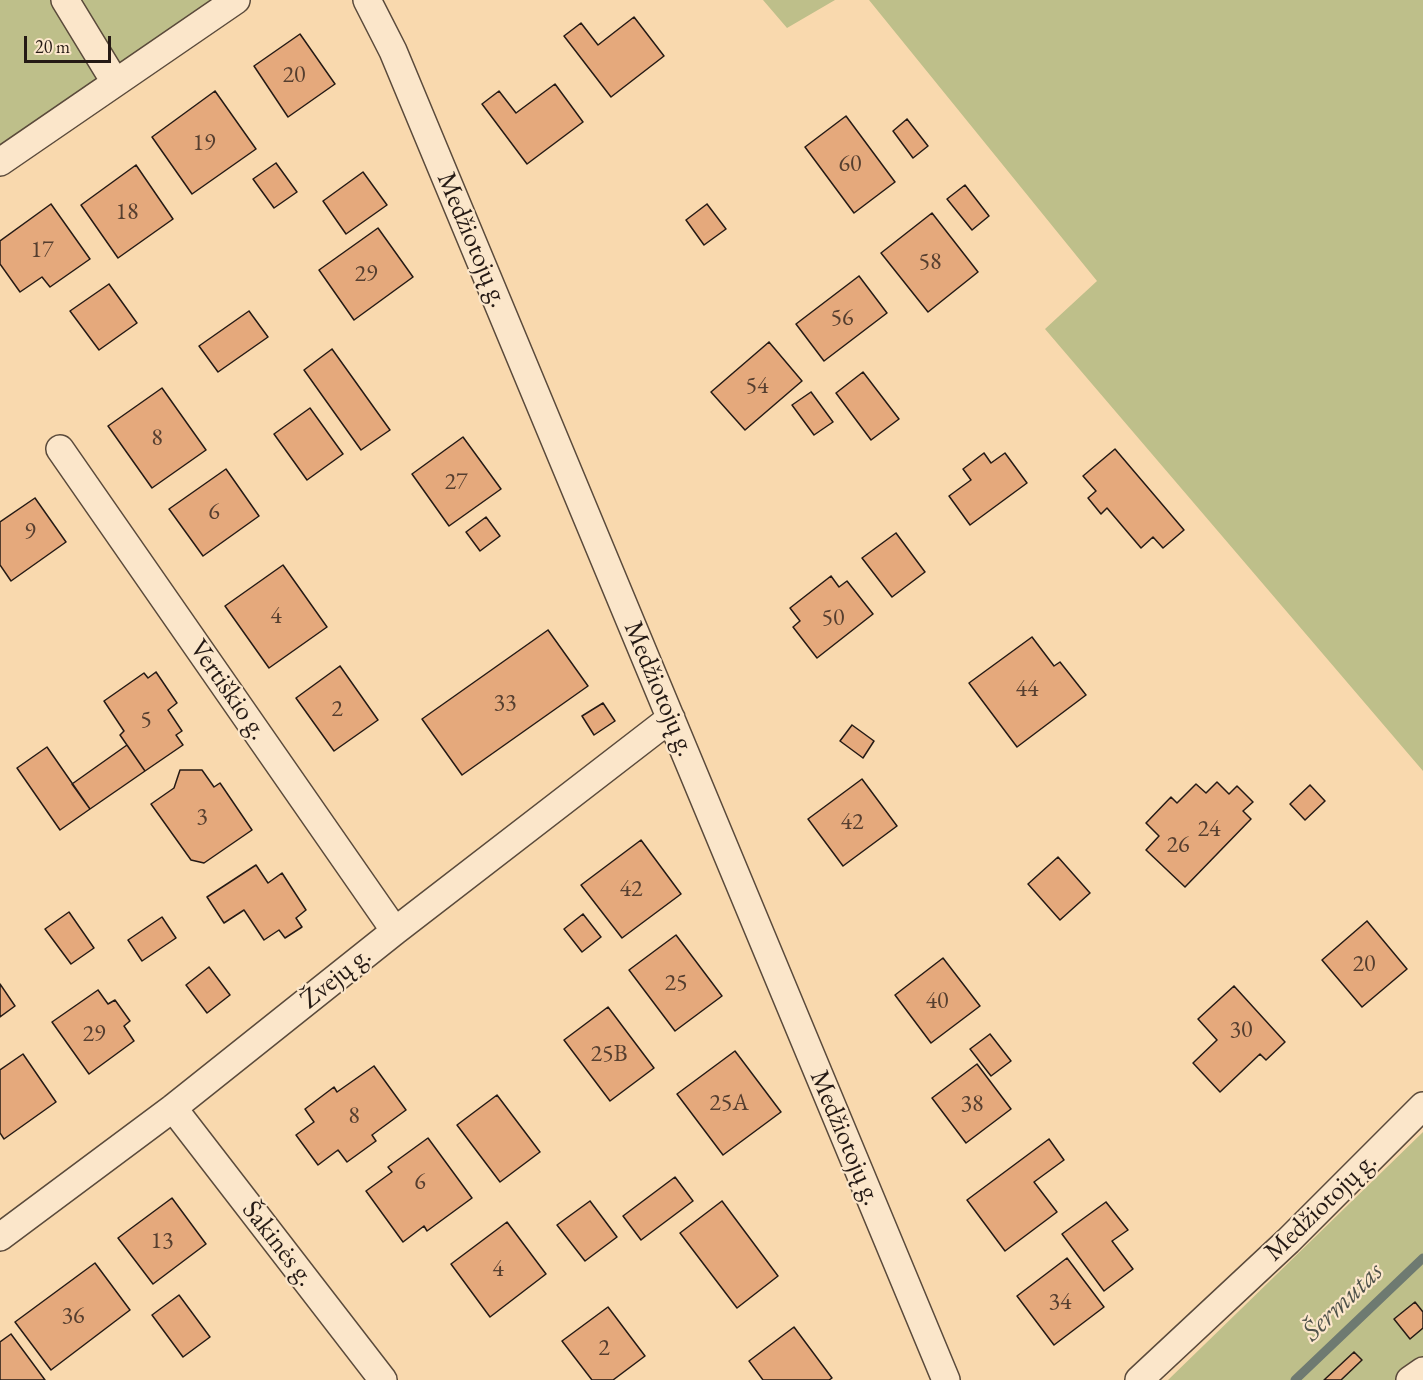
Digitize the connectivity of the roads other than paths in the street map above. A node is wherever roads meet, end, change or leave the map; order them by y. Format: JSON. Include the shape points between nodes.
{"nodes":[{"id":1,"x":65,"y":0,"type":"edge"},
{"id":2,"x":236,"y":0,"type":"edge"},
{"id":3,"x":367,"y":0,"type":"edge"},
{"id":4,"x":115,"y":82,"type":"junction"},
{"id":5,"x":0,"y":162,"type":"edge"},
{"id":6,"x":60,"y":449,"type":"dead end"},
{"id":7,"x":671,"y":718,"type":"junction"},
{"id":8,"x":395,"y":931,"type":"junction"},
{"id":9,"x":1423,"y":1107,"type":"edge"},
{"id":10,"x":174,"y":1108,"type":"junction"},
{"id":11,"x":0,"y":1237,"type":"edge"},
{"id":12,"x":1423,"y":1371,"type":"edge"},
{"id":13,"x":383,"y":1380,"type":"edge"},
{"id":14,"x":946,"y":1380,"type":"edge"},
{"id":15,"x":1139,"y":1380,"type":"edge"},
{"id":16,"x":1410,"y":1380,"type":"edge"}],
"edges":[{"from":1,"to":4,"type":"street"},
{"from":2,"to":4,"type":"street"},
{"from":3,"to":7,"type":"street","name":"Medžiotojų g.","via":[[393,51]]},
{"from":4,"to":5,"type":"street"},
{"from":6,"to":8,"type":"street","name":"Vertiškio g."},
{"from":7,"to":8,"type":"street","name":"Žvejų g."},
{"from":7,"to":14,"type":"street","name":"Medžiotojų g."},
{"from":8,"to":10,"type":"street","name":"Žvejų g."},
{"from":9,"to":15,"type":"street","name":"Medžiotojų g.","via":[[1288,1241]]},
{"from":10,"to":11,"type":"street","name":"Žvejų g."},
{"from":10,"to":13,"type":"street","name":"Šakinės g."},
{"from":12,"to":16,"type":"street"}]}
